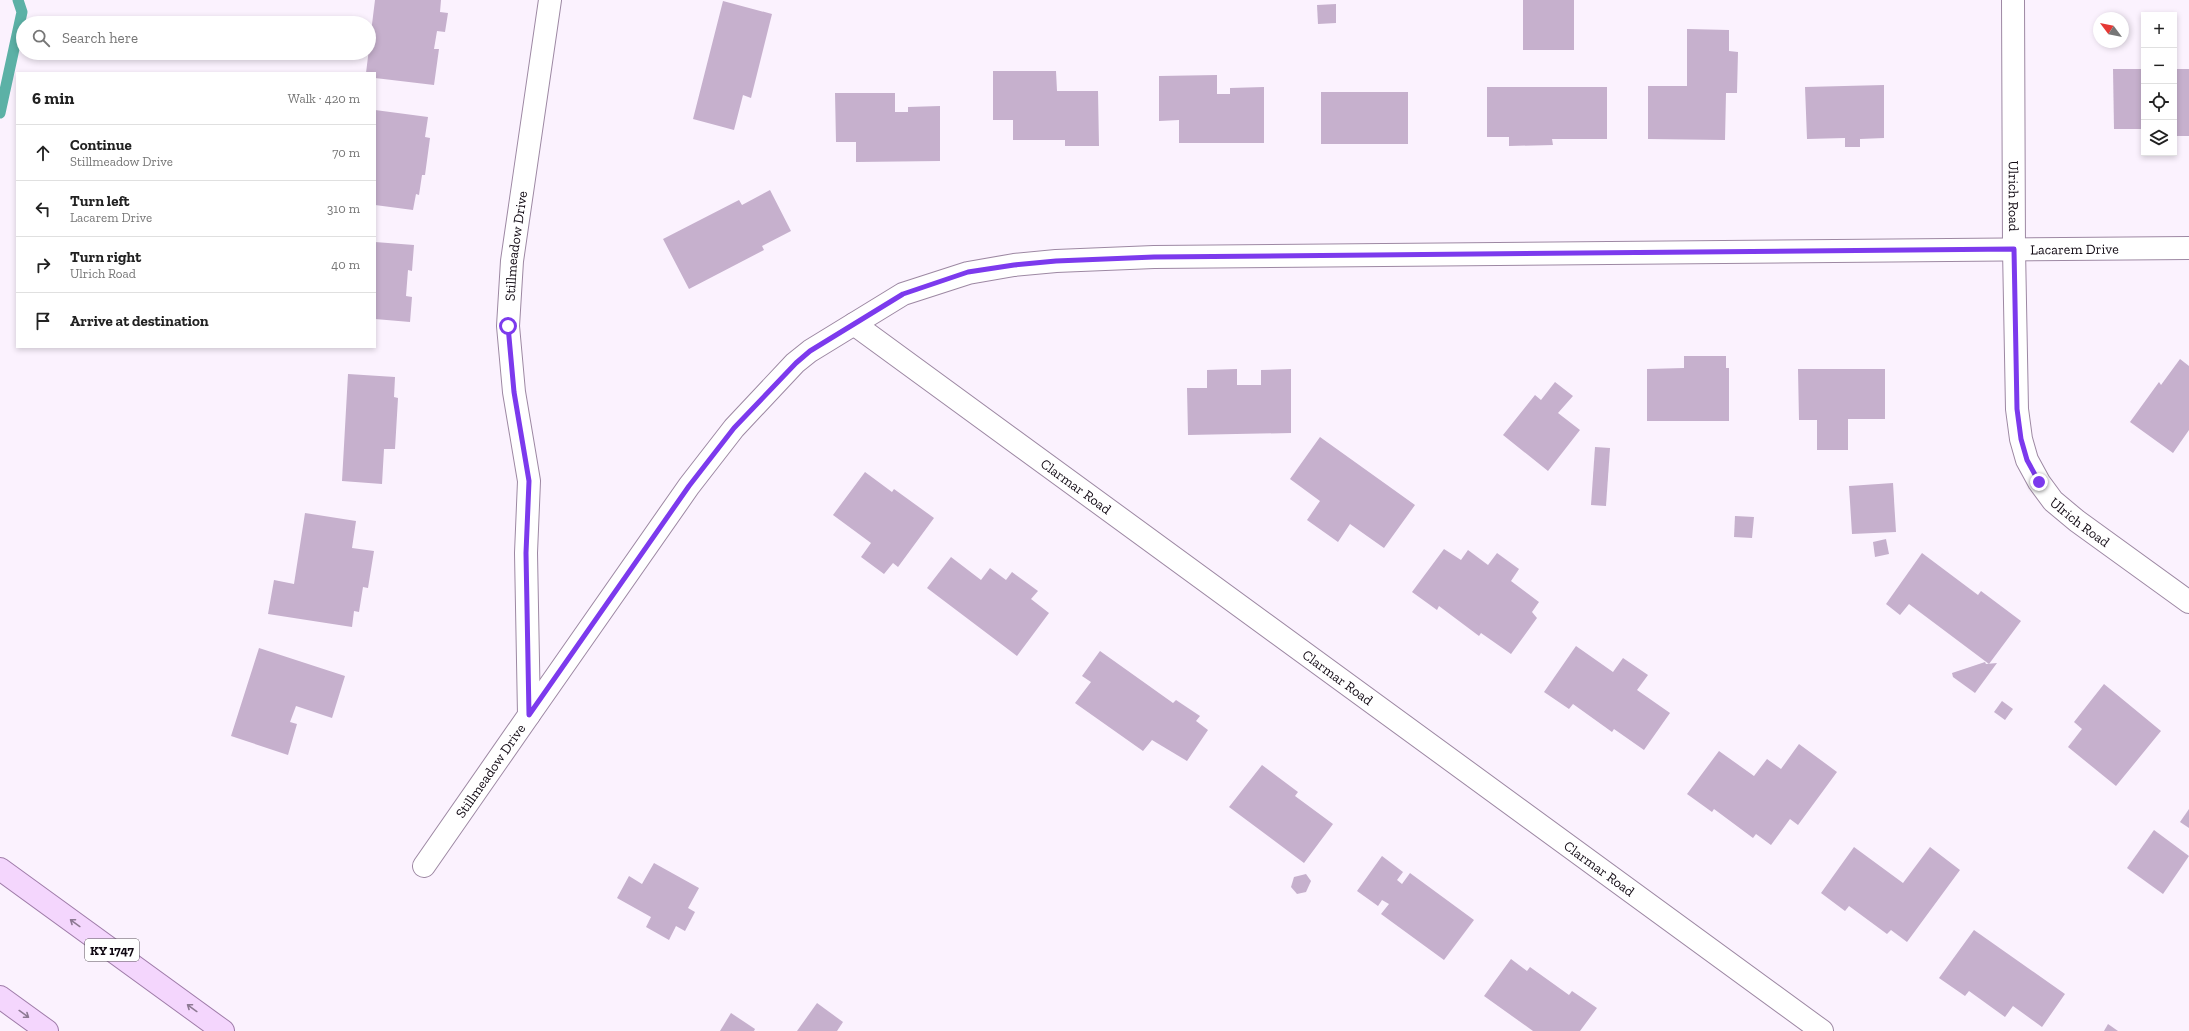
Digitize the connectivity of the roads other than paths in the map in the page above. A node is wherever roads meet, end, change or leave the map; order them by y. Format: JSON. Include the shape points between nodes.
{"nodes":[{"id":1,"x":550,"y":0,"type":"edge"},
{"id":2,"x":2013,"y":0,"type":"edge"},
{"id":3,"x":2189,"y":248,"type":"edge"},
{"id":4,"x":2014,"y":249,"type":"junction"},
{"id":5,"x":854,"y":324,"type":"junction"},
{"id":6,"x":2189,"y":602,"type":"edge"},
{"id":7,"x":529,"y":715,"type":"junction"},
{"id":8,"x":424,"y":866,"type":"dead end"},
{"id":9,"x":0,"y":868,"type":"edge"},
{"id":10,"x":0,"y":997,"type":"edge"},
{"id":11,"x":47,"y":1031,"type":"edge"},
{"id":12,"x":223,"y":1031,"type":"edge"},
{"id":13,"x":1822,"y":1031,"type":"edge"}],
"edges":[{"from":1,"to":7,"type":"street","name":"Stillmeadow Drive","via":[[512,261],[508,326],[514,392],[529,481],[526,553]]},
{"from":2,"to":4,"type":"street","name":"Ulrich Road"},
{"from":3,"to":4,"type":"street","name":"Lacarem Drive"},
{"from":4,"to":5,"type":"street","name":"Lacarem Drive","via":[[1154,257],[1056,261],[976,271],[935,282],[903,294]]},
{"from":4,"to":6,"type":"street","name":"Ulrich Road","via":[[2017,409],[2027,460],[2053,501]]},
{"from":5,"to":7,"type":"street","name":"Lacarem Drive","via":[[810,351],[796,363],[734,428],[689,486]]},
{"from":5,"to":13,"type":"street","name":"Clarmar Road"},
{"from":7,"to":8,"type":"street","name":"Stillmeadow Drive"},
{"from":12,"to":9,"type":"main road","number":"KY 1747","one_way":true},
{"from":10,"to":11,"type":"main road","one_way":true}]}
